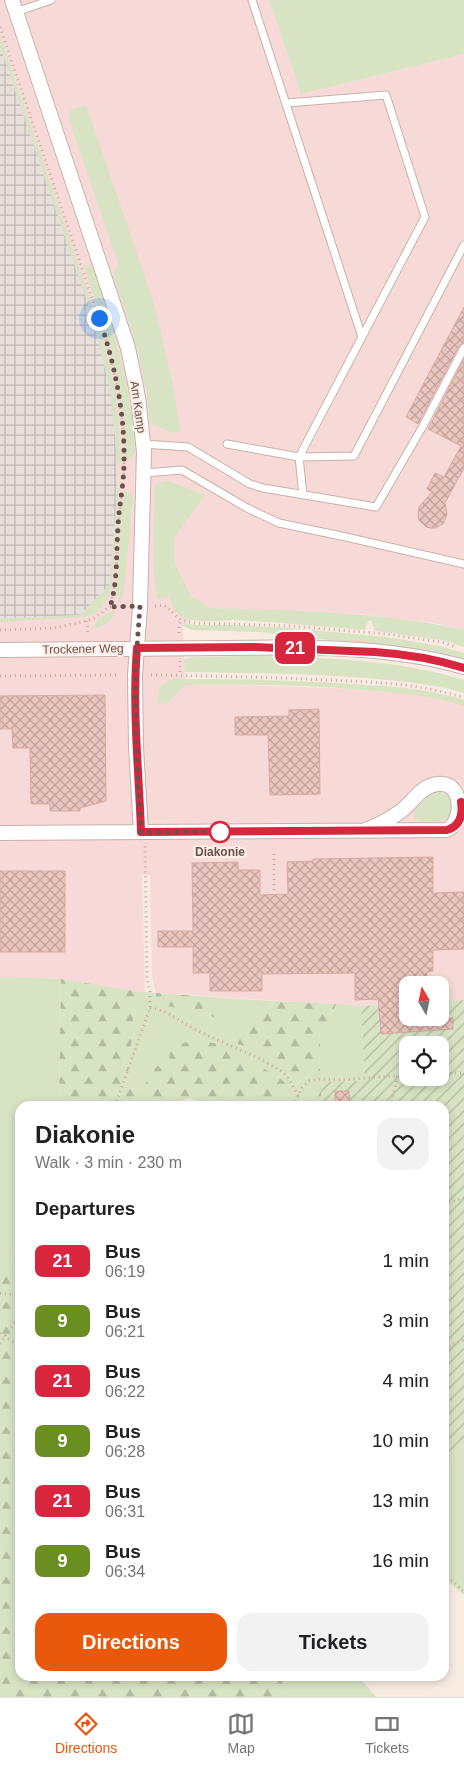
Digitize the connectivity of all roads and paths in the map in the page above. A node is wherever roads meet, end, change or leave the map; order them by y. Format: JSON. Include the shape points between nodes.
{"nodes":[{"id":1,"x":51,"y":0,"type":"edge"},
{"id":2,"x":252,"y":0,"type":"edge"},
{"id":3,"x":14,"y":6,"type":"edge"},
{"id":4,"x":0,"y":27,"type":"edge"},
{"id":5,"x":287,"y":103,"type":"junction"},
{"id":6,"x":464,"y":245,"type":"edge"},
{"id":7,"x":362,"y":337,"type":"junction"},
{"id":8,"x":464,"y":348,"type":"edge"},
{"id":9,"x":143,"y":444,"type":"junction"},
{"id":10,"x":227,"y":444,"type":"dead end"},
{"id":11,"x":299,"y":457,"type":"junction"},
{"id":12,"x":144,"y":473,"type":"junction"},
{"id":13,"x":303,"y":495,"type":"junction"},
{"id":14,"x":464,"y":564,"type":"edge"},
{"id":15,"x":140,"y":606,"type":"junction"},
{"id":16,"x":110,"y":607,"type":"junction"},
{"id":17,"x":181,"y":620,"type":"junction"},
{"id":18,"x":87,"y":621,"type":"junction"},
{"id":19,"x":88,"y":629,"type":"dead end"},
{"id":20,"x":0,"y":630,"type":"edge"},
{"id":21,"x":179,"y":631,"type":"dead end"},
{"id":22,"x":137,"y":648,"type":"junction"},
{"id":23,"x":0,"y":650,"type":"edge"},
{"id":24,"x":464,"y":650,"type":"edge"},
{"id":25,"x":180,"y":660,"type":"dead end"},
{"id":26,"x":88,"y":667,"type":"dead end"},
{"id":27,"x":464,"y":668,"type":"edge"},
{"id":28,"x":88,"y":675,"type":"junction"},
{"id":29,"x":135,"y":675,"type":"junction"},
{"id":30,"x":0,"y":676,"type":"edge"},
{"id":31,"x":180,"y":676,"type":"junction"},
{"id":32,"x":464,"y":698,"type":"edge"},
{"id":33,"x":363,"y":831,"type":"junction"},
{"id":34,"x":141,"y":832,"type":"junction"},
{"id":35,"x":0,"y":833,"type":"edge"},
{"id":36,"x":274,"y":854,"type":"dead end"},
{"id":37,"x":274,"y":894,"type":"dead end"},
{"id":38,"x":150,"y":1008,"type":"junction"},
{"id":39,"x":464,"y":1073,"type":"edge"},
{"id":40,"x":449,"y":1074,"type":"edge"},
{"id":41,"x":398,"y":1076,"type":"joint"},
{"id":42,"x":298,"y":1096,"type":"junction"},
{"id":43,"x":118,"y":1101,"type":"edge"},
{"id":44,"x":296,"y":1101,"type":"edge"},
{"id":45,"x":391,"y":1101,"type":"edge"},
{"id":46,"x":464,"y":1198,"type":"edge"},
{"id":47,"x":449,"y":1202,"type":"edge"},
{"id":48,"x":0,"y":1293,"type":"edge"},
{"id":49,"x":15,"y":1295,"type":"edge"},
{"id":50,"x":15,"y":1321,"type":"edge"},
{"id":51,"x":0,"y":1333,"type":"edge"},
{"id":52,"x":5,"y":1337,"type":"junction"},
{"id":53,"x":464,"y":1340,"type":"edge"},
{"id":54,"x":0,"y":1344,"type":"edge"},
{"id":55,"x":15,"y":1344,"type":"edge"},
{"id":56,"x":449,"y":1346,"type":"edge"},
{"id":57,"x":449,"y":1578,"type":"edge"},
{"id":58,"x":464,"y":1592,"type":"edge"}],
"edges":[{"from":1,"to":3,"type":"lane"},
{"from":2,"to":5,"type":"lane"},
{"from":3,"to":9,"type":"street","name":"Am Kamp","via":[[128,348]]},
{"from":4,"to":16,"type":"path","via":[[105,336],[117,385],[124,462],[115,583]]},
{"from":5,"to":7,"type":"lane"},
{"from":5,"to":7,"type":"lane","via":[[386,95],[425,217]]},
{"from":6,"to":11,"type":"lane","via":[[354,456]]},
{"from":7,"to":11,"type":"lane"},
{"from":8,"to":13,"type":"lane","via":[[376,507]]},
{"from":9,"to":12,"type":"street","name":"Am Kamp"},
{"from":9,"to":13,"type":"lane","via":[[188,448],[250,484]]},
{"from":10,"to":11,"type":"lane"},
{"from":11,"to":13,"type":"lane"},
{"from":12,"to":14,"type":"lane","via":[[182,470],[246,508],[279,523]]},
{"from":12,"to":15,"type":"street","name":"Am Kamp"},
{"from":15,"to":16,"type":"path"},
{"from":15,"to":17,"type":"path","via":[[164,606]]},
{"from":15,"to":22,"type":"street","name":"Am Kamp"},
{"from":16,"to":18,"type":"path"},
{"from":17,"to":21,"type":"path"},
{"from":17,"to":24,"type":"path","via":[[386,634],[440,642]]},
{"from":18,"to":19,"type":"path"},
{"from":18,"to":20,"type":"path","via":[[54,628]]},
{"from":22,"to":23,"type":"street","name":"Trockener Weg"},
{"from":22,"to":27,"type":"street","name":"Trockener Weg","via":[[384,652]]},
{"from":22,"to":29,"type":"street","name":"Am Kamp"},
{"from":25,"to":31,"type":"path"},
{"from":26,"to":28,"type":"path"},
{"from":28,"to":29,"type":"path"},
{"from":28,"to":30,"type":"path"},
{"from":29,"to":31,"type":"path"},
{"from":29,"to":34,"type":"street","name":"Am Kamp"},
{"from":31,"to":32,"type":"path","via":[[410,685]]},
{"from":33,"to":33,"type":"street","via":[[447,830],[459,820],[461,802],[452,786],[435,784],[423,790],[386,822]]},
{"from":33,"to":34,"type":"street"},
{"from":34,"to":35,"type":"street"},
{"from":34,"to":38,"type":"path","via":[[145,844]]},
{"from":36,"to":37,"type":"path"},
{"from":38,"to":42,"type":"path","via":[[166,1012],[282,1072]]},
{"from":38,"to":43,"type":"path"},
{"from":39,"to":40,"type":"path"},
{"from":41,"to":42,"type":"path","via":[[320,1079],[309,1082]]},
{"from":41,"to":45,"type":"path"},
{"from":42,"to":44,"type":"path"},
{"from":46,"to":47,"type":"path"},
{"from":48,"to":49,"type":"path"},
{"from":50,"to":52,"type":"path"},
{"from":51,"to":52,"type":"path"},
{"from":52,"to":54,"type":"path"},
{"from":52,"to":55,"type":"path"},
{"from":53,"to":56,"type":"path"},
{"from":57,"to":58,"type":"path"}]}
